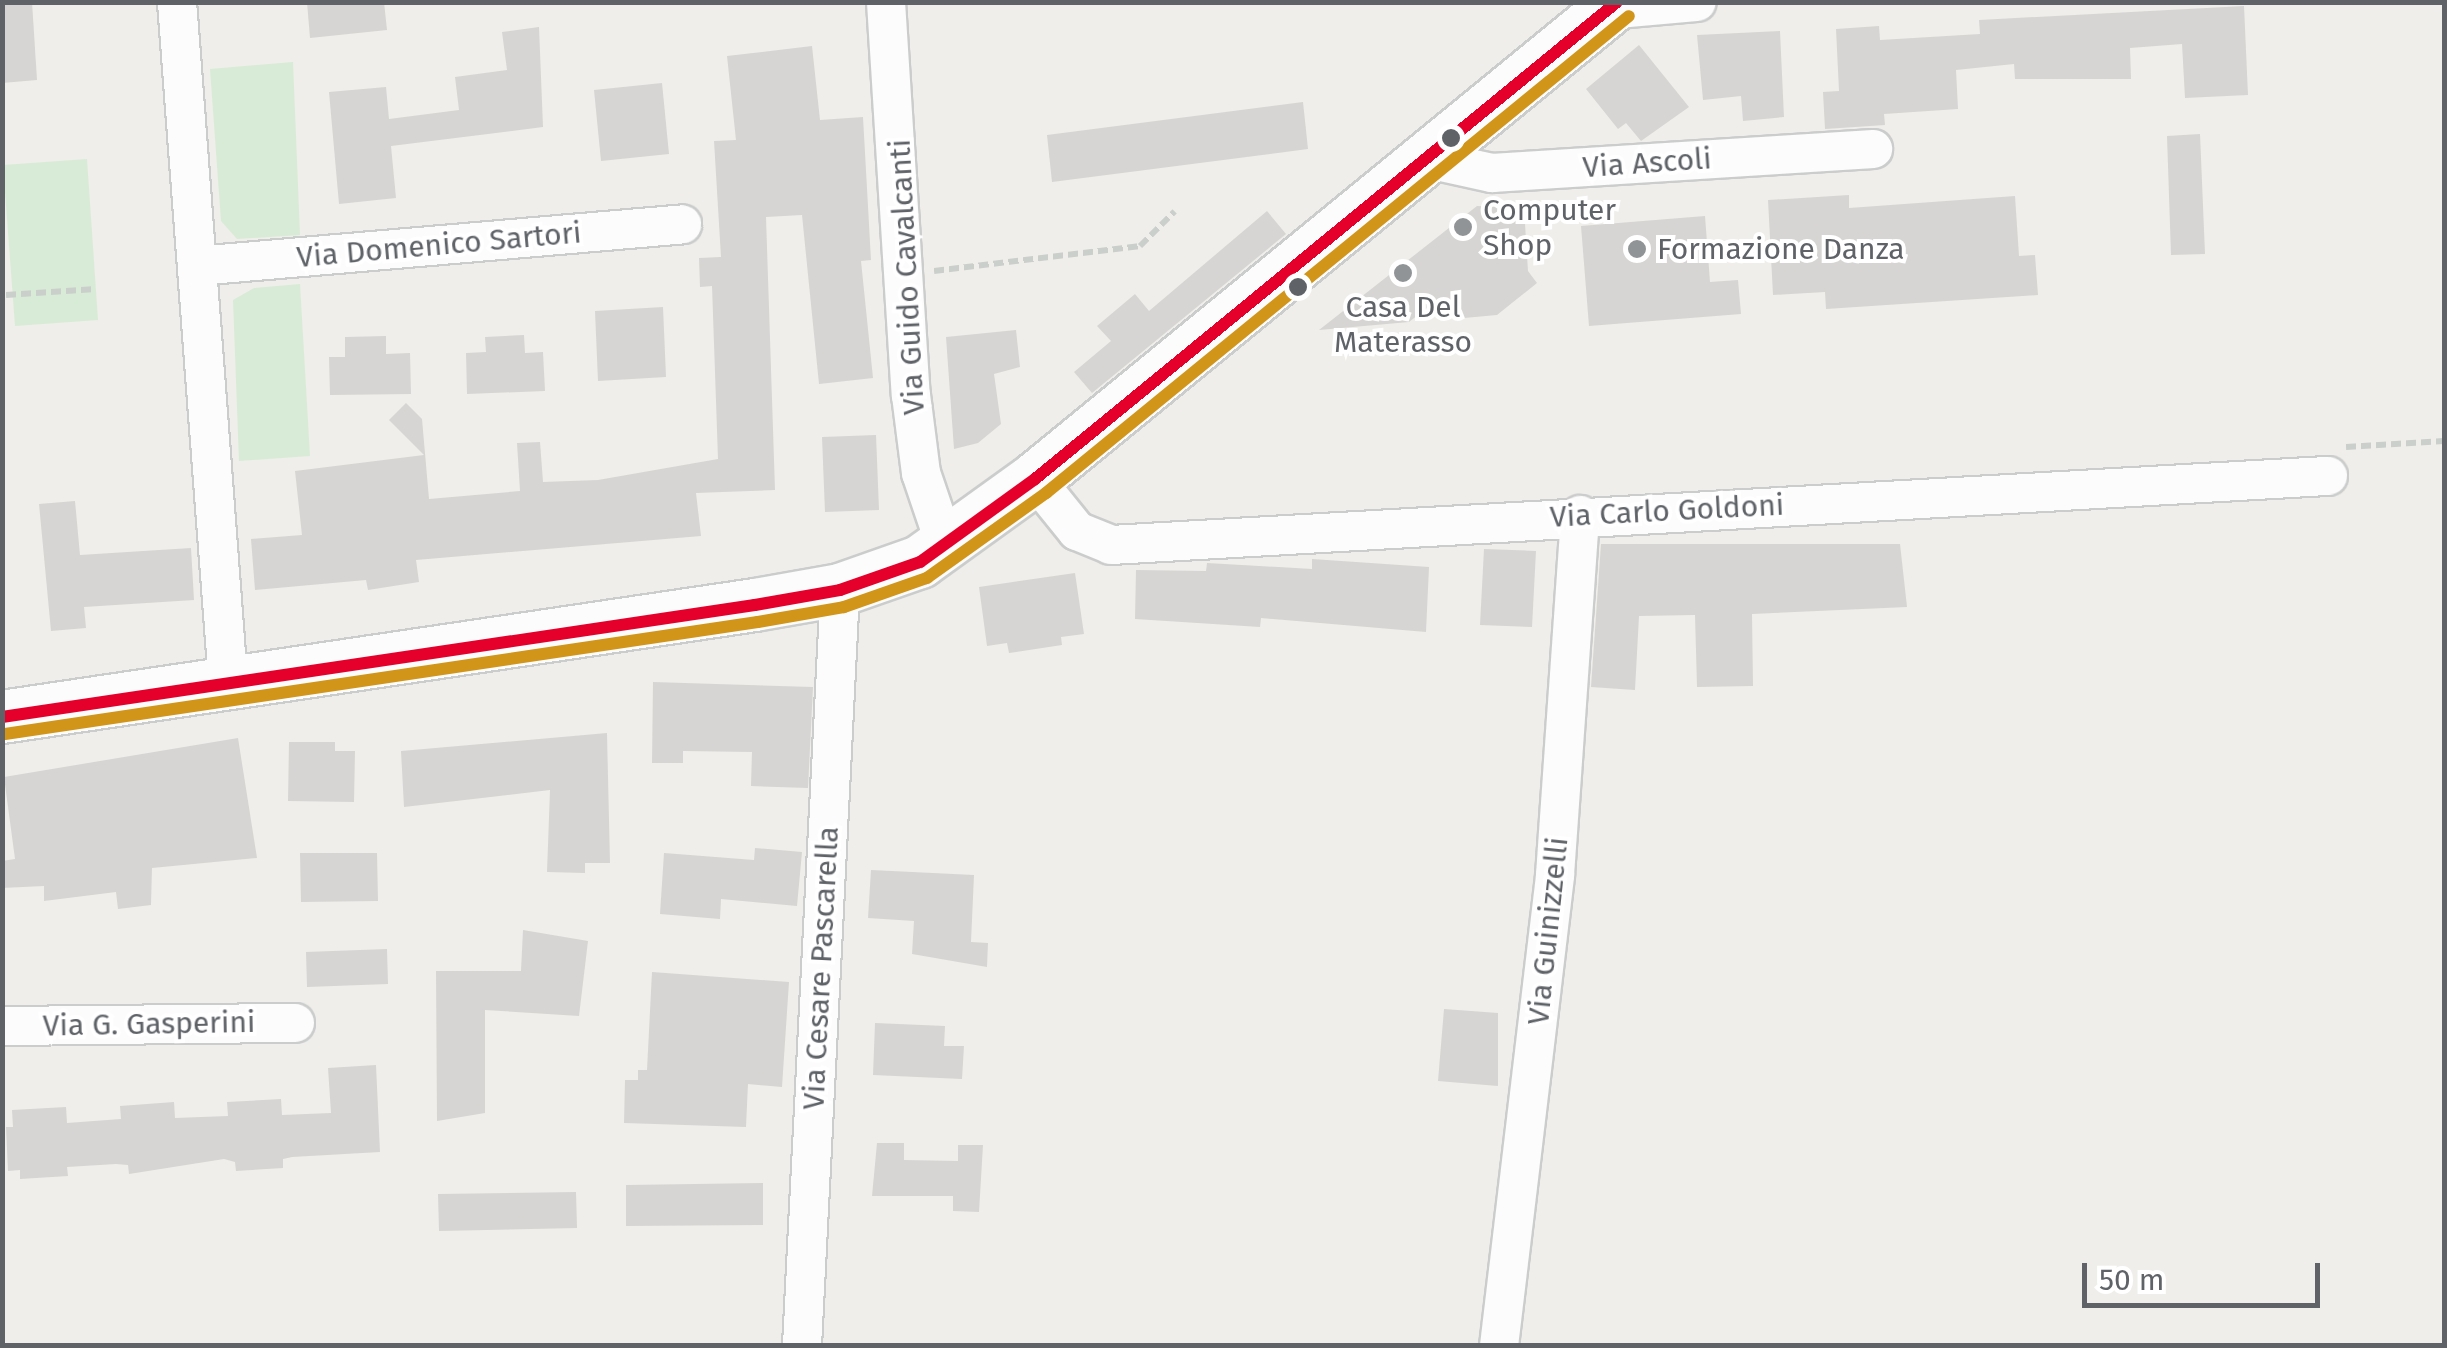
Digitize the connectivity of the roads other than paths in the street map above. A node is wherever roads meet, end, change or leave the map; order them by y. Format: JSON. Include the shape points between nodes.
{"nodes":[{"id":1,"x":177,"y":2,"type":"edge"},
{"id":2,"x":886,"y":2,"type":"edge"},
{"id":3,"x":1696,"y":2,"type":"edge"},
{"id":4,"x":1613,"y":6,"type":"edge"},
{"id":5,"x":1873,"y":148,"type":"dead end"},
{"id":6,"x":1422,"y":158,"type":"junction"},
{"id":7,"x":682,"y":224,"type":"dead end"},
{"id":8,"x":197,"y":266,"type":"junction"},
{"id":9,"x":2328,"y":476,"type":"dead end"},
{"id":10,"x":1035,"y":480,"type":"junction"},
{"id":11,"x":1580,"y":515,"type":"junction"},
{"id":12,"x":946,"y":547,"type":"junction"},
{"id":13,"x":840,"y":590,"type":"junction"},
{"id":14,"x":228,"y":681,"type":"junction"},
{"id":15,"x":2,"y":717,"type":"edge"},
{"id":16,"x":295,"y":1023,"type":"dead end"},
{"id":17,"x":2,"y":1026,"type":"edge"},
{"id":18,"x":802,"y":1346,"type":"edge"},
{"id":19,"x":1499,"y":1346,"type":"edge"}],
"edges":[{"from":1,"to":8,"type":"street"},
{"from":2,"to":12,"type":"street","name":"Via Guido Cavalcanti","via":[[921,473]]},
{"from":3,"to":4,"type":"street"},
{"from":4,"to":6,"type":"main road"},
{"from":5,"to":6,"type":"street","name":"Via Ascoli","via":[[1492,174]]},
{"from":6,"to":10,"type":"main road"},
{"from":7,"to":8,"type":"street","name":"Via Domenico Sartori"},
{"from":8,"to":14,"type":"street"},
{"from":9,"to":11,"type":"street","name":"Via Carlo Goldoni"},
{"from":10,"to":11,"type":"street","name":"Via Carlo Goldoni","via":[[1077,532],[1110,546]]},
{"from":10,"to":12,"type":"main road"},
{"from":11,"to":19,"type":"street","name":"Via Guinizzelli","via":[[1555,874]]},
{"from":12,"to":13,"type":"main road"},
{"from":13,"to":14,"type":"main road"},
{"from":13,"to":18,"type":"street","name":"Via Cesare Pascarella"},
{"from":14,"to":15,"type":"main road"},
{"from":16,"to":17,"type":"street","name":"Via G. Gasperini"}]}
